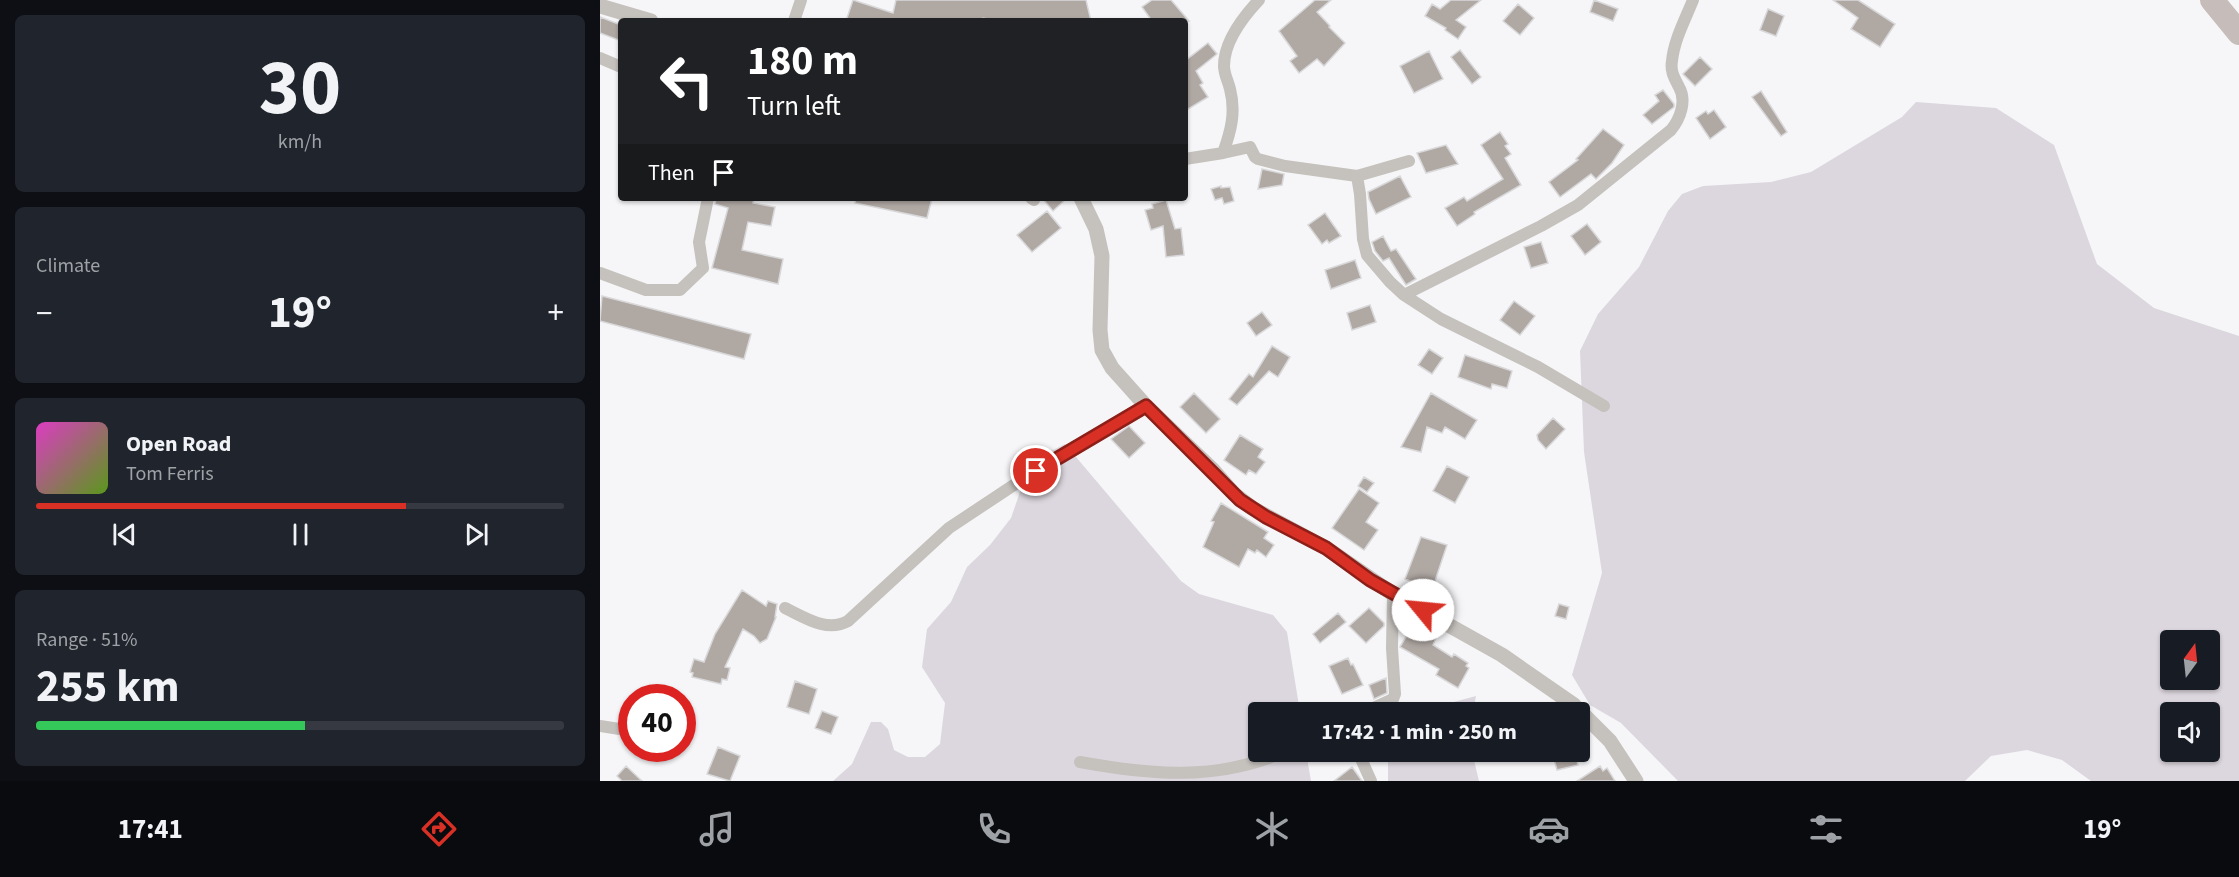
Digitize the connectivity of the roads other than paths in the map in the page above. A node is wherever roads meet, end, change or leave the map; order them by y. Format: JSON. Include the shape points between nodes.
{"nodes":[{"id":1,"x":801,"y":0,"type":"edge"},
{"id":2,"x":1259,"y":0,"type":"edge"},
{"id":3,"x":1693,"y":0,"type":"edge"},
{"id":4,"x":601,"y":4,"type":"edge"},
{"id":5,"x":642,"y":18,"type":"edge"},
{"id":6,"x":795,"y":18,"type":"edge"},
{"id":7,"x":600,"y":58,"type":"edge"},
{"id":8,"x":618,"y":66,"type":"edge"},
{"id":9,"x":1223,"y":153,"type":"junction"},
{"id":10,"x":1188,"y":159,"type":"edge"},
{"id":11,"x":1409,"y":161,"type":"dead end"},
{"id":12,"x":1357,"y":176,"type":"junction"},
{"id":13,"x":707,"y":201,"type":"edge"},
{"id":14,"x":1082,"y":201,"type":"edge"},
{"id":15,"x":600,"y":273,"type":"edge"},
{"id":16,"x":1404,"y":295,"type":"junction"},
{"id":17,"x":1146,"y":406,"type":"junction"},
{"id":18,"x":1604,"y":406,"type":"dead end"},
{"id":19,"x":1393,"y":594,"type":"junction"},
{"id":20,"x":785,"y":608,"type":"dead end"},
{"id":21,"x":1387,"y":702,"type":"edge"},
{"id":22,"x":600,"y":726,"type":"edge"},
{"id":23,"x":618,"y":729,"type":"edge"},
{"id":24,"x":1080,"y":762,"type":"dead end"},
{"id":25,"x":1263,"y":762,"type":"edge"},
{"id":26,"x":1362,"y":762,"type":"edge"},
{"id":27,"x":1371,"y":781,"type":"edge"},
{"id":28,"x":1636,"y":781,"type":"edge"}],
"edges":[{"from":1,"to":6,"type":"street"},
{"from":2,"to":9,"type":"street","via":[[1241,23],[1225,59],[1233,111]]},
{"from":3,"to":16,"type":"street","via":[[1671,64],[1682,100],[1671,130],[1578,205]]},
{"from":4,"to":5,"type":"street"},
{"from":7,"to":8,"type":"street"},
{"from":9,"to":10,"type":"street"},
{"from":9,"to":12,"type":"street","via":[[1250,147],[1255,157],[1285,166]]},
{"from":11,"to":12,"type":"street"},
{"from":12,"to":16,"type":"street","via":[[1367,255]]},
{"from":13,"to":15,"type":"street","via":[[699,242],[704,268],[680,290],[646,290]]},
{"from":14,"to":17,"type":"street","via":[[1096,229],[1102,256],[1102,350],[1112,368]]},
{"from":16,"to":18,"type":"street","via":[[1441,319]]},
{"from":17,"to":19,"type":"street","via":[[1240,500],[1326,548]]},
{"from":17,"to":20,"type":"street","via":[[1050,461],[949,528],[848,621],[827,625]]},
{"from":19,"to":21,"type":"street","via":[[1395,694]]},
{"from":19,"to":28,"type":"street","via":[[1502,655],[1574,705],[1610,741]]},
{"from":22,"to":23,"type":"street"},
{"from":24,"to":25,"type":"street","via":[[1180,775]]},
{"from":26,"to":27,"type":"street"}]}
